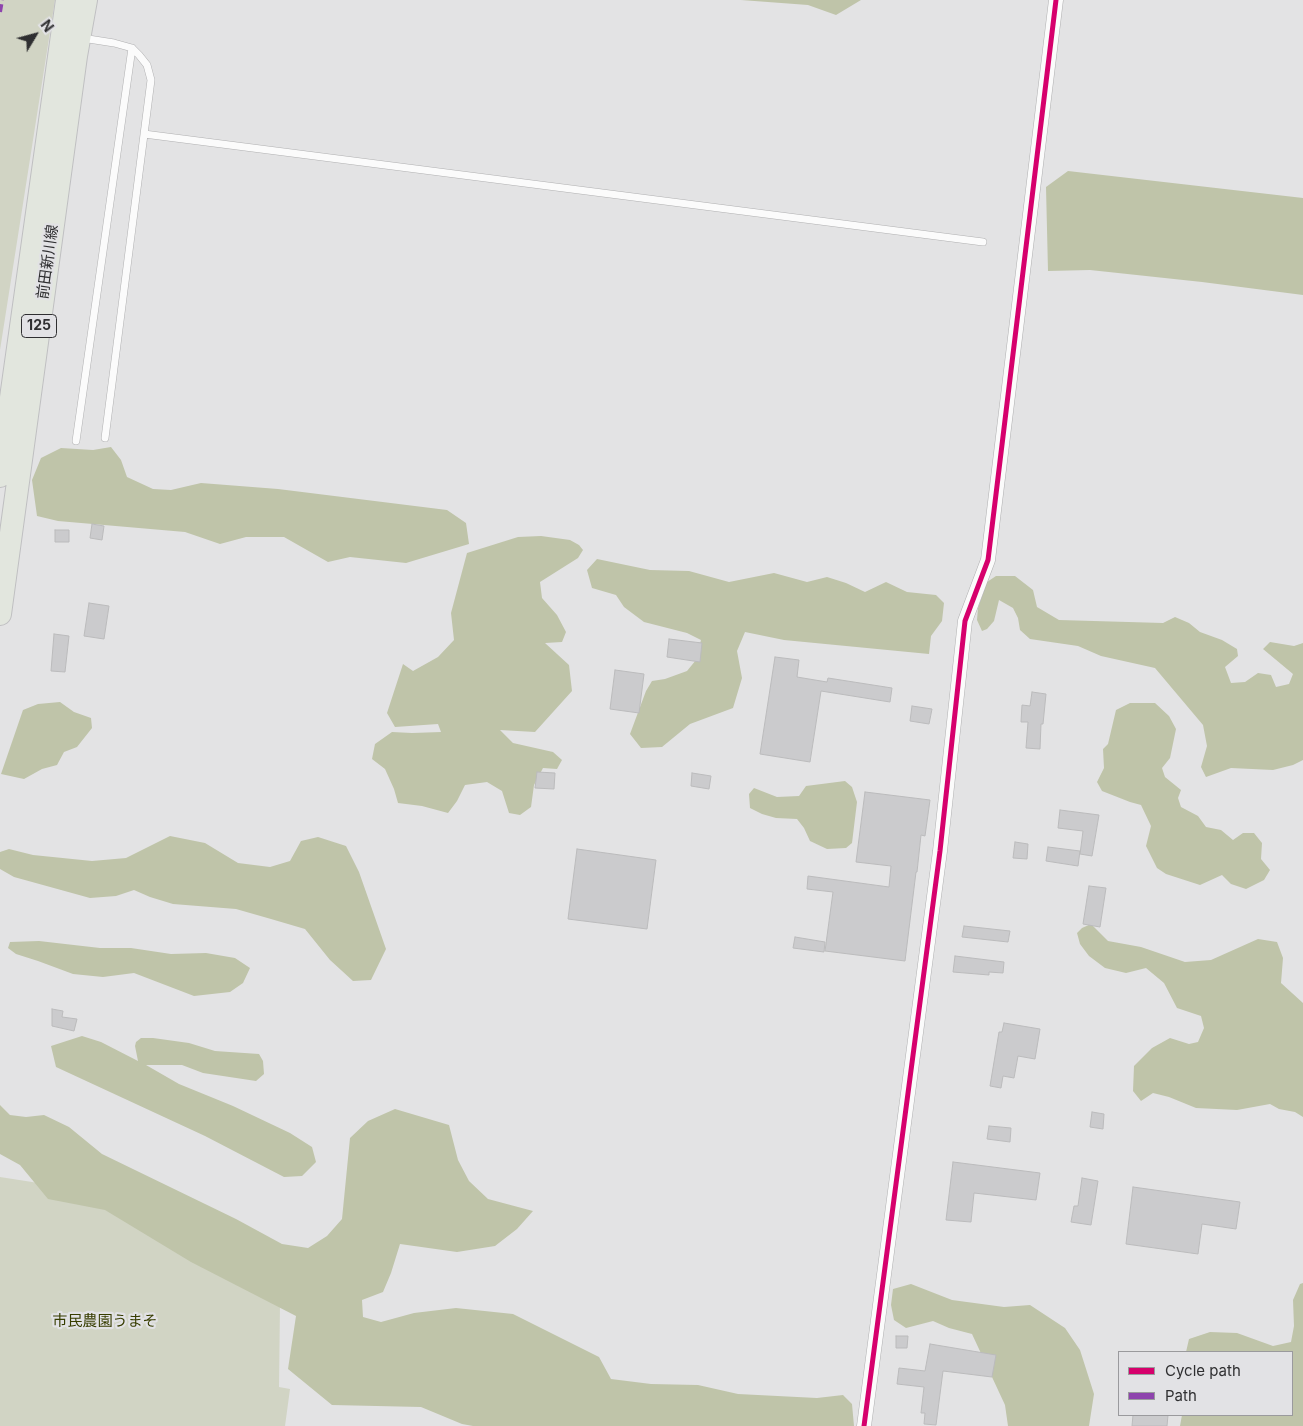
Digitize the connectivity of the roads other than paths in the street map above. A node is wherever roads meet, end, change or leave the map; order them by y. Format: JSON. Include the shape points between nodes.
{"nodes":[{"id":1,"x":67,"y":0,"type":"edge"},
{"id":2,"x":86,"y":0,"type":"edge"},
{"id":3,"x":1056,"y":0,"type":"edge"},
{"id":4,"x":70,"y":37,"type":"junction"},
{"id":5,"x":132,"y":48,"type":"junction"},
{"id":6,"x":144,"y":134,"type":"junction"},
{"id":7,"x":983,"y":242,"type":"dead end"},
{"id":8,"x":104,"y":438,"type":"dead end"},
{"id":9,"x":76,"y":441,"type":"dead end"},
{"id":10,"x":0,"y":476,"type":"edge"},
{"id":11,"x":0,"y":614,"type":"edge"},
{"id":12,"x":864,"y":1426,"type":"edge"}],
"edges":[{"from":1,"to":4,"type":"main road","name":"前田新川線","number":"125"},
{"from":2,"to":4,"type":"main road","name":"前田新川線","number":"125"},
{"from":3,"to":12,"type":"street","via":[[988,560],[965,621],[940,851]]},
{"from":4,"to":5,"type":"lane","via":[[114,42]]},
{"from":4,"to":10,"type":"main road","name":"前田新川線","number":"125"},
{"from":4,"to":11,"type":"main road","name":"前田新川線","number":"125"},
{"from":5,"to":6,"type":"lane","via":[[147,65],[151,80]]},
{"from":5,"to":9,"type":"lane"},
{"from":6,"to":7,"type":"lane"},
{"from":6,"to":8,"type":"lane"}]}
